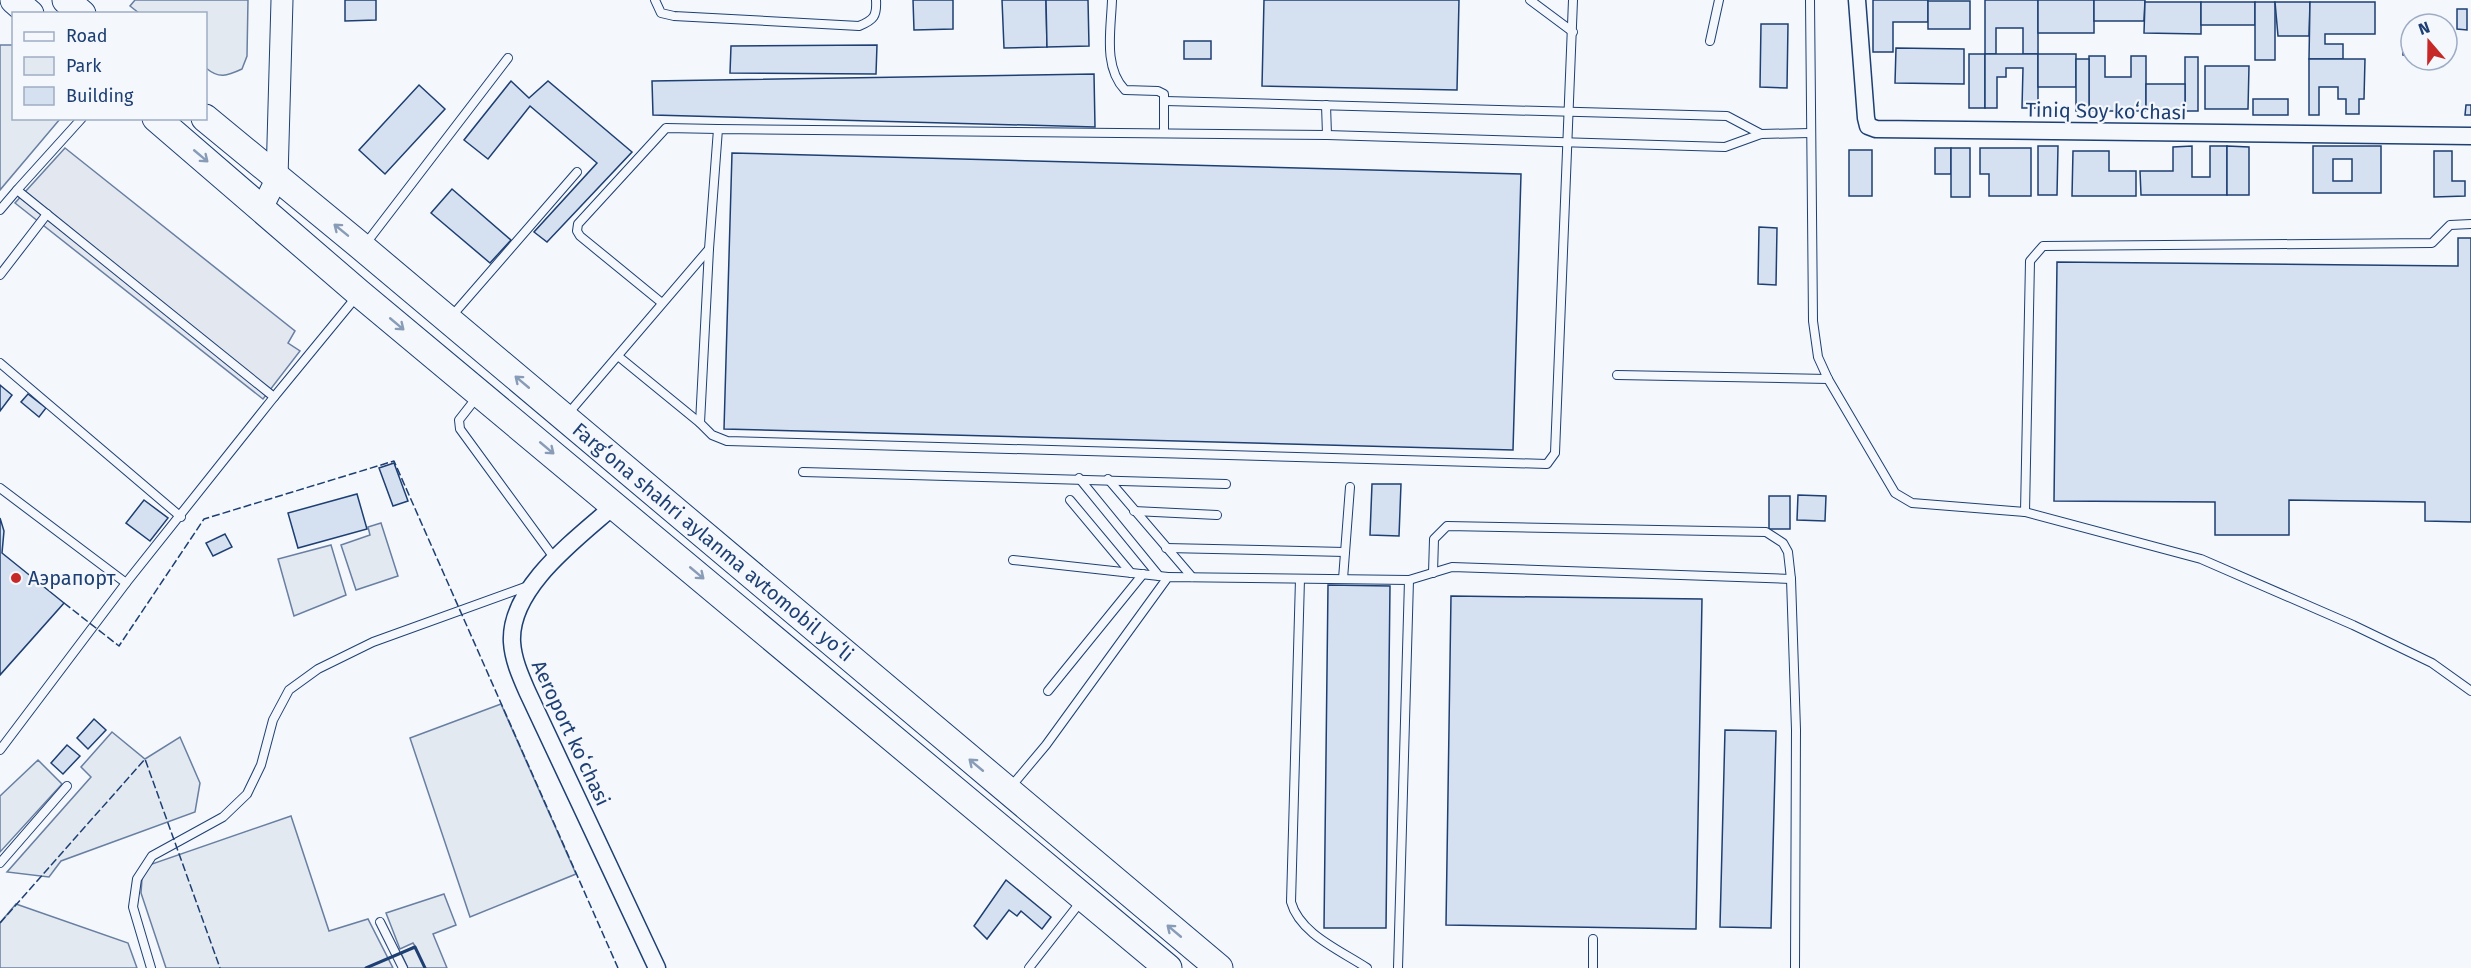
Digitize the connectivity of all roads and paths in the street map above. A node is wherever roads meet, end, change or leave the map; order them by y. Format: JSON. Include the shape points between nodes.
{"nodes":[{"id":1,"x":14,"y":0,"type":"edge"},
{"id":2,"x":66,"y":0,"type":"edge"},
{"id":3,"x":282,"y":0,"type":"edge"},
{"id":4,"x":655,"y":0,"type":"edge"},
{"id":5,"x":876,"y":0,"type":"edge"},
{"id":6,"x":1112,"y":0,"type":"edge"},
{"id":7,"x":1530,"y":0,"type":"edge"},
{"id":8,"x":1573,"y":0,"type":"edge"},
{"id":9,"x":1719,"y":0,"type":"edge"},
{"id":10,"x":1810,"y":0,"type":"edge"},
{"id":11,"x":1857,"y":0,"type":"edge"},
{"id":12,"x":28,"y":12,"type":"edge"},
{"id":13,"x":80,"y":12,"type":"edge"},
{"id":14,"x":1573,"y":32,"type":"junction"},
{"id":15,"x":1710,"y":41,"type":"dead end"},
{"id":16,"x":508,"y":58,"type":"dead end"},
{"id":17,"x":1165,"y":101,"type":"junction"},
{"id":18,"x":1326,"y":105,"type":"junction"},
{"id":19,"x":1570,"y":111,"type":"junction"},
{"id":20,"x":80,"y":120,"type":"edge"},
{"id":21,"x":158,"y":120,"type":"edge"},
{"id":22,"x":207,"y":120,"type":"edge"},
{"id":23,"x":718,"y":129,"type":"junction"},
{"id":24,"x":1164,"y":133,"type":"junction"},
{"id":25,"x":1810,"y":133,"type":"junction"},
{"id":26,"x":1761,"y":134,"type":"junction"},
{"id":27,"x":1327,"y":135,"type":"junction"},
{"id":28,"x":2471,"y":136,"type":"edge"},
{"id":29,"x":1568,"y":142,"type":"junction"},
{"id":30,"x":577,"y":172,"type":"dead end"},
{"id":31,"x":277,"y":178,"type":"junction"},
{"id":32,"x":17,"y":189,"type":"junction"},
{"id":33,"x":262,"y":208,"type":"junction"},
{"id":34,"x":0,"y":210,"type":"edge"},
{"id":35,"x":48,"y":214,"type":"junction"},
{"id":36,"x":2471,"y":224,"type":"edge"},
{"id":37,"x":363,"y":248,"type":"junction"},
{"id":38,"x":709,"y":249,"type":"junction"},
{"id":39,"x":0,"y":275,"type":"edge"},
{"id":40,"x":359,"y":293,"type":"junction"},
{"id":41,"x":662,"y":303,"type":"junction"},
{"id":42,"x":449,"y":320,"type":"junction"},
{"id":43,"x":618,"y":356,"type":"junction"},
{"id":44,"x":0,"y":363,"type":"edge"},
{"id":45,"x":1617,"y":375,"type":"dead end"},
{"id":46,"x":1828,"y":379,"type":"junction"},
{"id":47,"x":480,"y":393,"type":"junction"},
{"id":48,"x":274,"y":397,"type":"junction"},
{"id":49,"x":565,"y":417,"type":"junction"},
{"id":50,"x":700,"y":423,"type":"junction"},
{"id":51,"x":803,"y":472,"type":"dead end"},
{"id":52,"x":1079,"y":478,"type":"junction"},
{"id":53,"x":1108,"y":479,"type":"junction"},
{"id":54,"x":1226,"y":484,"type":"dead end"},
{"id":55,"x":1350,"y":487,"type":"dead end"},
{"id":56,"x":0,"y":488,"type":"edge"},
{"id":57,"x":1070,"y":500,"type":"dead end"},
{"id":58,"x":616,"y":504,"type":"junction"},
{"id":59,"x":1134,"y":511,"type":"junction"},
{"id":60,"x":2025,"y":512,"type":"junction"},
{"id":61,"x":1217,"y":515,"type":"dead end"},
{"id":62,"x":181,"y":517,"type":"junction"},
{"id":63,"x":1166,"y":548,"type":"junction"},
{"id":64,"x":1345,"y":552,"type":"junction"},
{"id":65,"x":555,"y":560,"type":"junction"},
{"id":66,"x":1012,"y":560,"type":"dead end"},
{"id":67,"x":1131,"y":573,"type":"junction"},
{"id":68,"x":1433,"y":573,"type":"junction"},
{"id":69,"x":1143,"y":574,"type":"junction"},
{"id":70,"x":1163,"y":577,"type":"junction"},
{"id":71,"x":1192,"y":577,"type":"junction"},
{"id":72,"x":1300,"y":579,"type":"junction"},
{"id":73,"x":1343,"y":579,"type":"junction"},
{"id":74,"x":1791,"y":579,"type":"junction"},
{"id":75,"x":1409,"y":580,"type":"junction"},
{"id":76,"x":126,"y":583,"type":"junction"},
{"id":77,"x":531,"y":585,"type":"junction"},
{"id":78,"x":1048,"y":691,"type":"dead end"},
{"id":79,"x":2471,"y":691,"type":"edge"},
{"id":80,"x":0,"y":750,"type":"edge"},
{"id":81,"x":67,"y":786,"type":"dead end"},
{"id":82,"x":1007,"y":791,"type":"junction"},
{"id":83,"x":0,"y":863,"type":"edge"},
{"id":84,"x":1084,"y":898,"type":"junction"},
{"id":85,"x":380,"y":922,"type":"dead end"},
{"id":86,"x":1593,"y":939,"type":"dead end"},
{"id":87,"x":151,"y":968,"type":"edge"},
{"id":88,"x":403,"y":968,"type":"edge"},
{"id":89,"x":657,"y":968,"type":"edge"},
{"id":90,"x":1029,"y":968,"type":"edge"},
{"id":91,"x":1168,"y":968,"type":"edge"},
{"id":92,"x":1219,"y":968,"type":"edge"},
{"id":93,"x":1367,"y":968,"type":"edge"},
{"id":94,"x":1398,"y":968,"type":"edge"},
{"id":95,"x":1593,"y":968,"type":"edge"},
{"id":96,"x":1795,"y":968,"type":"edge"}],
"edges":[{"from":1,"to":12,"type":"highway"},
{"from":2,"to":13,"type":"highway"},
{"from":3,"to":31,"type":"street"},
{"from":4,"to":5,"type":"lane","via":[[661,13],[674,16],[859,26],[872,21],[877,13]]},
{"from":6,"to":17,"type":"lane","via":[[1111,66],[1115,79],[1125,90],[1162,92]]},
{"from":7,"to":14,"type":"lane"},
{"from":8,"to":14,"type":"lane"},
{"from":9,"to":15,"type":"lane"},
{"from":10,"to":25,"type":"lane"},
{"from":11,"to":28,"type":"street","name":"Tiniq Soy koʻchasi","via":[[1866,118],[1868,126],[1876,129]]},
{"from":14,"to":19,"type":"lane"},
{"from":16,"to":37,"type":"lane"},
{"from":17,"to":18,"type":"lane"},
{"from":17,"to":24,"type":"lane"},
{"from":18,"to":19,"type":"lane"},
{"from":18,"to":27,"type":"lane"},
{"from":19,"to":26,"type":"lane","via":[[1726,116]]},
{"from":19,"to":29,"type":"lane"},
{"from":20,"to":32,"type":"lane"},
{"from":21,"to":33,"type":"highway","name":"Fargʻona shahri aylanma avtomobil yoʻli","one_way":true},
{"from":22,"to":31,"type":"highway","name":"Fargʻona shahri aylanma avtomobil yoʻli"},
{"from":23,"to":24,"type":"lane"},
{"from":23,"to":38,"type":"lane"},
{"from":23,"to":41,"type":"lane","via":[[666,128],[578,224],[580,236]]},
{"from":24,"to":27,"type":"lane"},
{"from":25,"to":26,"type":"lane"},
{"from":25,"to":46,"type":"lane","via":[[1813,321],[1818,357]]},
{"from":26,"to":29,"type":"lane","via":[[1725,147]]},
{"from":27,"to":29,"type":"lane"},
{"from":29,"to":50,"type":"lane","via":[[1555,453],[1547,464],[727,441],[712,435]]},
{"from":30,"to":42,"type":"lane"},
{"from":31,"to":33,"type":"street"},
{"from":37,"to":31,"type":"highway","name":"Fargʻona shahri aylanma avtomobil yoʻli","one_way":true},
{"from":32,"to":34,"type":"lane"},
{"from":32,"to":35,"type":"lane"},
{"from":33,"to":40,"type":"highway","name":"Fargʻona shahri aylanma avtomobil yoʻli"},
{"from":35,"to":39,"type":"lane"},
{"from":35,"to":48,"type":"lane"},
{"from":36,"to":60,"type":"lane","via":[[2450,225],[2432,243],[2043,246],[2030,261]]},
{"from":37,"to":42,"type":"highway","name":"Fargʻona shahri aylanma avtomobil yoʻli"},
{"from":38,"to":41,"type":"lane"},
{"from":38,"to":50,"type":"lane"},
{"from":40,"to":47,"type":"highway","name":"Fargʻona shahri aylanma avtomobil yoʻli","one_way":true},
{"from":40,"to":48,"type":"lane"},
{"from":41,"to":43,"type":"lane"},
{"from":49,"to":42,"type":"highway","name":"Fargʻona shahri aylanma avtomobil yoʻli","one_way":true},
{"from":43,"to":49,"type":"lane"},
{"from":43,"to":50,"type":"lane"},
{"from":44,"to":62,"type":"lane"},
{"from":45,"to":46,"type":"lane"},
{"from":46,"to":60,"type":"lane","via":[[1894,493],[1912,503]]},
{"from":47,"to":58,"type":"highway","name":"Fargʻona shahri aylanma avtomobil yoʻli","one_way":true},
{"from":47,"to":65,"type":"lane","via":[[459,420],[459,429]]},
{"from":48,"to":62,"type":"lane"},
{"from":82,"to":49,"type":"highway","name":"Fargʻona shahri aylanma avtomobil yoʻli","one_way":true},
{"from":51,"to":52,"type":"lane"},
{"from":52,"to":53,"type":"lane"},
{"from":52,"to":70,"type":"lane"},
{"from":53,"to":54,"type":"lane"},
{"from":53,"to":59,"type":"lane"},
{"from":55,"to":64,"type":"lane"},
{"from":56,"to":76,"type":"lane"},
{"from":57,"to":67,"type":"lane"},
{"from":58,"to":65,"type":"street","name":"Aeroport koʻchasi"},
{"from":58,"to":84,"type":"highway","name":"Fargʻona shahri aylanma avtomobil yoʻli","one_way":true},
{"from":59,"to":61,"type":"lane"},
{"from":59,"to":63,"type":"lane"},
{"from":60,"to":79,"type":"lane","via":[[2201,559],[2422,658]]},
{"from":62,"to":76,"type":"lane"},
{"from":63,"to":64,"type":"lane"},
{"from":63,"to":71,"type":"lane"},
{"from":64,"to":73,"type":"lane"},
{"from":65,"to":77,"type":"street","name":"Aeroport koʻchasi"},
{"from":66,"to":67,"type":"lane"},
{"from":67,"to":69,"type":"lane"},
{"from":68,"to":74,"type":"lane","via":[[1452,567]]},
{"from":68,"to":74,"type":"lane","via":[[1434,539],[1446,526],[1458,526],[1766,532],[1783,543],[1788,552]]},
{"from":68,"to":75,"type":"lane"},
{"from":69,"to":70,"type":"lane"},
{"from":69,"to":78,"type":"lane"},
{"from":70,"to":71,"type":"lane"},
{"from":70,"to":82,"type":"lane","via":[[1046,745]]},
{"from":71,"to":72,"type":"lane"},
{"from":72,"to":73,"type":"lane"},
{"from":72,"to":93,"type":"lane","via":[[1291,902],[1303,925]]},
{"from":73,"to":75,"type":"lane"},
{"from":74,"to":96,"type":"lane","via":[[1796,730]]},
{"from":75,"to":94,"type":"lane"},
{"from":76,"to":80,"type":"lane"},
{"from":77,"to":87,"type":"lane","via":[[373,642],[318,669],[289,690],[273,720],[261,765],[247,794],[223,817],[152,856],[137,879],[133,907]]},
{"from":77,"to":89,"type":"street","name":"Aeroport koʻchasi","via":[[516,616],[512,640],[515,662]]},
{"from":81,"to":83,"type":"lane"},
{"from":92,"to":82,"type":"highway","name":"Fargʻona shahri aylanma avtomobil yoʻli","one_way":true},
{"from":84,"to":90,"type":"lane"},
{"from":84,"to":91,"type":"highway","name":"Fargʻona shahri aylanma avtomobil yoʻli"},
{"from":85,"to":88,"type":"lane"},
{"from":86,"to":95,"type":"lane"}]}
